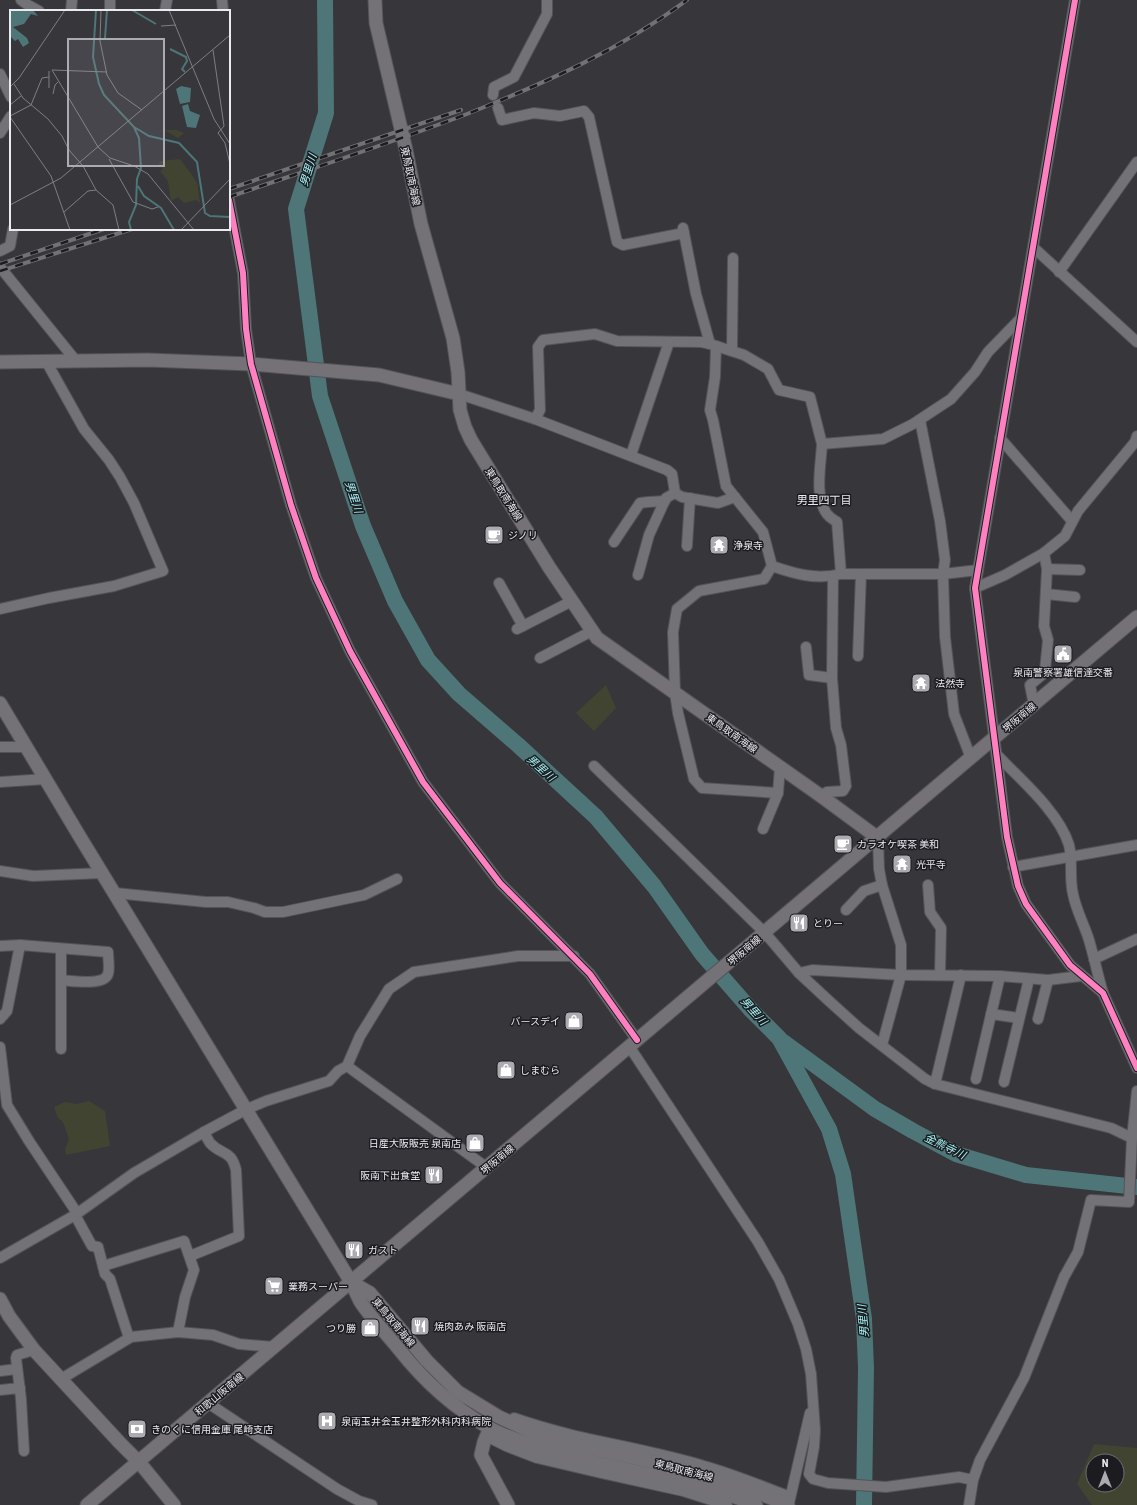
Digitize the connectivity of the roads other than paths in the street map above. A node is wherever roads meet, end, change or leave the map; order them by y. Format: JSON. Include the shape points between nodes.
{"nodes":[{"id":1,"x":21,"y":0,"type":"edge"},
{"id":2,"x":72,"y":0,"type":"edge"},
{"id":3,"x":167,"y":0,"type":"edge"},
{"id":4,"x":374,"y":0,"type":"edge"},
{"id":5,"x":547,"y":0,"type":"edge"},
{"id":6,"x":1076,"y":0,"type":"edge"},
{"id":7,"x":37,"y":10,"type":"edge"},
{"id":8,"x":71,"y":10,"type":"edge"},
{"id":9,"x":165,"y":10,"type":"edge"},
{"id":10,"x":0,"y":74,"type":"edge"},
{"id":11,"x":10,"y":95,"type":"edge"},
{"id":12,"x":493,"y":95,"type":"dead end"},
{"id":13,"x":498,"y":108,"type":"dead end"},
{"id":14,"x":10,"y":118,"type":"edge"},
{"id":15,"x":0,"y":133,"type":"edge"},
{"id":16,"x":1137,"y":162,"type":"edge"},
{"id":17,"x":230,"y":206,"type":"edge"},
{"id":18,"x":13,"y":230,"type":"edge"},
{"id":19,"x":1034,"y":248,"type":"junction"},
{"id":20,"x":0,"y":251,"type":"edge"},
{"id":21,"x":733,"y":258,"type":"dead end"},
{"id":22,"x":0,"y":267,"type":"edge"},
{"id":23,"x":1059,"y":272,"type":"junction"},
{"id":24,"x":1021,"y":318,"type":"junction"},
{"id":25,"x":669,"y":342,"type":"junction"},
{"id":26,"x":1137,"y":342,"type":"edge"},
{"id":27,"x":713,"y":345,"type":"junction"},
{"id":28,"x":732,"y":351,"type":"junction"},
{"id":29,"x":46,"y":361,"type":"junction"},
{"id":30,"x":76,"y":361,"type":"junction"},
{"id":31,"x":0,"y":362,"type":"edge"},
{"id":32,"x":251,"y":364,"type":"junction"},
{"id":33,"x":459,"y":394,"type":"junction"},
{"id":34,"x":535,"y":419,"type":"junction"},
{"id":35,"x":920,"y":420,"type":"junction"},
{"id":36,"x":1137,"y":436,"type":"edge"},
{"id":37,"x":1000,"y":438,"type":"junction"},
{"id":38,"x":822,"y":444,"type":"junction"},
{"id":39,"x":632,"y":456,"type":"junction"},
{"id":40,"x":675,"y":493,"type":"junction"},
{"id":41,"x":735,"y":497,"type":"junction"},
{"id":42,"x":690,"y":498,"type":"junction"},
{"id":43,"x":665,"y":501,"type":"junction"},
{"id":44,"x":1072,"y":521,"type":"junction"},
{"id":45,"x":614,"y":542,"type":"dead end"},
{"id":46,"x":687,"y":546,"type":"dead end"},
{"id":47,"x":1044,"y":553,"type":"junction"},
{"id":48,"x":772,"y":566,"type":"junction"},
{"id":49,"x":1047,"y":569,"type":"junction"},
{"id":50,"x":978,"y":570,"type":"junction"},
{"id":51,"x":1080,"y":570,"type":"dead end"},
{"id":52,"x":861,"y":574,"type":"junction"},
{"id":53,"x":943,"y":574,"type":"junction"},
{"id":54,"x":638,"y":575,"type":"dead end"},
{"id":55,"x":837,"y":575,"type":"junction"},
{"id":56,"x":499,"y":583,"type":"dead end"},
{"id":57,"x":976,"y":588,"type":"junction"},
{"id":58,"x":1046,"y":594,"type":"junction"},
{"id":59,"x":1075,"y":597,"type":"dead end"},
{"id":60,"x":572,"y":601,"type":"junction"},
{"id":61,"x":0,"y":609,"type":"edge"},
{"id":62,"x":1137,"y":617,"type":"edge"},
{"id":63,"x":592,"y":631,"type":"junction"},
{"id":64,"x":806,"y":647,"type":"dead end"},
{"id":65,"x":858,"y":656,"type":"dead end"},
{"id":66,"x":540,"y":658,"type":"dead end"},
{"id":67,"x":832,"y":678,"type":"junction"},
{"id":68,"x":675,"y":693,"type":"junction"},
{"id":69,"x":1034,"y":705,"type":"junction"},
{"id":70,"x":2,"y":709,"type":"edge"},
{"id":71,"x":995,"y":737,"type":"junction"},
{"id":72,"x":0,"y":747,"type":"edge"},
{"id":73,"x":26,"y":747,"type":"junction"},
{"id":74,"x":997,"y":755,"type":"junction"},
{"id":75,"x":971,"y":758,"type":"junction"},
{"id":76,"x":594,"y":766,"type":"dead end"},
{"id":77,"x":780,"y":767,"type":"junction"},
{"id":78,"x":46,"y":779,"type":"junction"},
{"id":79,"x":0,"y":782,"type":"edge"},
{"id":80,"x":778,"y":793,"type":"junction"},
{"id":81,"x":821,"y":796,"type":"junction"},
{"id":82,"x":762,"y":829,"type":"dead end"},
{"id":83,"x":878,"y":838,"type":"junction"},
{"id":84,"x":1137,"y":845,"type":"edge"},
{"id":85,"x":1070,"y":857,"type":"junction"},
{"id":86,"x":1013,"y":867,"type":"junction"},
{"id":87,"x":0,"y":871,"type":"edge"},
{"id":88,"x":102,"y":873,"type":"junction"},
{"id":89,"x":397,"y":879,"type":"dead end"},
{"id":90,"x":882,"y":885,"type":"junction"},
{"id":91,"x":928,"y":885,"type":"dead end"},
{"id":92,"x":115,"y":892,"type":"junction"},
{"id":93,"x":846,"y":910,"type":"dead end"},
{"id":94,"x":761,"y":936,"type":"junction"},
{"id":95,"x":1137,"y":939,"type":"edge"},
{"id":96,"x":20,"y":945,"type":"junction"},
{"id":97,"x":0,"y":946,"type":"edge"},
{"id":98,"x":61,"y":949,"type":"junction"},
{"id":99,"x":574,"y":956,"type":"junction"},
{"id":100,"x":1094,"y":959,"type":"junction"},
{"id":101,"x":799,"y":973,"type":"junction"},
{"id":102,"x":901,"y":975,"type":"junction"},
{"id":103,"x":940,"y":975,"type":"junction"},
{"id":104,"x":961,"y":975,"type":"junction"},
{"id":105,"x":1000,"y":976,"type":"junction"},
{"id":106,"x":1081,"y":976,"type":"junction"},
{"id":107,"x":1029,"y":979,"type":"junction"},
{"id":108,"x":61,"y":980,"type":"junction"},
{"id":109,"x":1048,"y":980,"type":"junction"},
{"id":110,"x":1103,"y":993,"type":"junction"},
{"id":111,"x":991,"y":1014,"type":"junction"},
{"id":112,"x":1019,"y":1018,"type":"junction"},
{"id":113,"x":1038,"y":1019,"type":"dead end"},
{"id":114,"x":0,"y":1020,"type":"edge"},
{"id":115,"x":636,"y":1040,"type":"junction"},
{"id":116,"x":882,"y":1045,"type":"junction"},
{"id":117,"x":0,"y":1047,"type":"edge"},
{"id":118,"x":61,"y":1049,"type":"dead end"},
{"id":119,"x":347,"y":1066,"type":"junction"},
{"id":120,"x":1137,"y":1068,"type":"edge"},
{"id":121,"x":976,"y":1079,"type":"dead end"},
{"id":122,"x":1004,"y":1082,"type":"dead end"},
{"id":123,"x":934,"y":1084,"type":"junction"},
{"id":124,"x":1137,"y":1092,"type":"edge"},
{"id":125,"x":4,"y":1106,"type":"edge"},
{"id":126,"x":247,"y":1109,"type":"junction"},
{"id":127,"x":204,"y":1132,"type":"junction"},
{"id":128,"x":1133,"y":1145,"type":"edge"},
{"id":129,"x":486,"y":1167,"type":"junction"},
{"id":130,"x":1131,"y":1200,"type":"edge"},
{"id":131,"x":76,"y":1214,"type":"junction"},
{"id":132,"x":190,"y":1256,"type":"junction"},
{"id":133,"x":0,"y":1258,"type":"edge"},
{"id":134,"x":103,"y":1266,"type":"junction"},
{"id":135,"x":351,"y":1282,"type":"junction"},
{"id":136,"x":0,"y":1299,"type":"edge"},
{"id":137,"x":178,"y":1332,"type":"junction"},
{"id":138,"x":129,"y":1338,"type":"junction"},
{"id":139,"x":274,"y":1347,"type":"junction"},
{"id":140,"x":34,"y":1350,"type":"junction"},
{"id":141,"x":17,"y":1369,"type":"junction"},
{"id":142,"x":0,"y":1371,"type":"edge"},
{"id":143,"x":61,"y":1379,"type":"junction"},
{"id":144,"x":20,"y":1388,"type":"junction"},
{"id":145,"x":0,"y":1390,"type":"edge"},
{"id":146,"x":208,"y":1403,"type":"junction"},
{"id":147,"x":481,"y":1405,"type":"junction"},
{"id":148,"x":812,"y":1405,"type":"junction"},
{"id":149,"x":488,"y":1432,"type":"junction"},
{"id":150,"x":24,"y":1451,"type":"dead end"},
{"id":151,"x":139,"y":1462,"type":"junction"},
{"id":152,"x":674,"y":1473,"type":"junction"},
{"id":153,"x":973,"y":1480,"type":"junction"},
{"id":154,"x":789,"y":1502,"type":"edge"},
{"id":155,"x":87,"y":1505,"type":"edge"},
{"id":156,"x":174,"y":1505,"type":"edge"},
{"id":157,"x":372,"y":1505,"type":"edge"},
{"id":158,"x":508,"y":1505,"type":"edge"},
{"id":159,"x":727,"y":1505,"type":"edge"},
{"id":160,"x":756,"y":1505,"type":"edge"},
{"id":161,"x":969,"y":1505,"type":"edge"}],
"edges":[{"from":1,"to":7,"type":"street"},
{"from":2,"to":8,"type":"street"},
{"from":3,"to":9,"type":"street"},
{"from":4,"to":33,"type":"main road","name":"東鳥取南海線","via":[[376,23],[421,224],[453,338]]},
{"from":5,"to":12,"type":"street","via":[[547,14],[514,77],[494,87]]},
{"from":6,"to":19,"type":"street"},
{"from":10,"to":11,"type":"street"},
{"from":13,"to":27,"type":"street","via":[[502,120],[534,112],[560,116],[584,111],[589,117],[617,242],[623,245],[684,230],[696,294]]},
{"from":14,"to":15,"type":"street"},
{"from":16,"to":23,"type":"street"},
{"from":17,"to":32,"type":"street","via":[[242,273]]},
{"from":18,"to":20,"type":"street","via":[[10,246]]},
{"from":19,"to":23,"type":"street"},
{"from":19,"to":24,"type":"street"},
{"from":21,"to":28,"type":"street"},
{"from":22,"to":30,"type":"street"},
{"from":23,"to":26,"type":"street"},
{"from":24,"to":35,"type":"street","via":[[988,352],[975,372],[951,399]]},
{"from":24,"to":37,"type":"street"},
{"from":25,"to":27,"type":"street","via":[[701,342]]},
{"from":25,"to":34,"type":"street","via":[[617,341],[595,334],[543,340],[538,347],[540,410]]},
{"from":25,"to":39,"type":"street"},
{"from":27,"to":28,"type":"street"},
{"from":27,"to":41,"type":"street","via":[[715,377],[710,410],[726,486]]},
{"from":28,"to":38,"type":"street","via":[[768,369],[779,390],[810,397]]},
{"from":29,"to":30,"type":"main road"},
{"from":29,"to":31,"type":"main road"},
{"from":29,"to":61,"type":"street","via":[[84,429],[120,477],[163,571],[114,586]]},
{"from":30,"to":32,"type":"main road","via":[[148,360]]},
{"from":32,"to":33,"type":"main road","via":[[380,375]]},
{"from":32,"to":99,"type":"street","via":[[293,512],[316,578],[350,651],[423,782],[500,883]]},
{"from":33,"to":34,"type":"street"},
{"from":33,"to":60,"type":"main road","name":"東鳥取南海線","via":[[460,410],[471,440]]},
{"from":34,"to":39,"type":"street"},
{"from":35,"to":38,"type":"street","via":[[883,439]]},
{"from":35,"to":53,"type":"street","via":[[940,521],[945,560]]},
{"from":36,"to":44,"type":"street","via":[[1135,442]]},
{"from":37,"to":44,"type":"street"},
{"from":37,"to":50,"type":"street"},
{"from":38,"to":55,"type":"street","via":[[819,487],[822,505],[828,515],[837,522]]},
{"from":39,"to":40,"type":"street","via":[[672,474]]},
{"from":40,"to":42,"type":"street"},
{"from":40,"to":43,"type":"street"},
{"from":41,"to":42,"type":"street","via":[[718,503]]},
{"from":41,"to":48,"type":"street","via":[[763,532]]},
{"from":42,"to":46,"type":"street"},
{"from":43,"to":45,"type":"street","via":[[640,503]]},
{"from":43,"to":54,"type":"street","via":[[649,535]]},
{"from":44,"to":47,"type":"street","via":[[1065,536]]},
{"from":47,"to":49,"type":"street"},
{"from":47,"to":57,"type":"street"},
{"from":48,"to":55,"type":"street","via":[[801,575]]},
{"from":48,"to":68,"type":"street","via":[[764,579],[699,591],[677,609],[673,632]]},
{"from":49,"to":51,"type":"street"},
{"from":49,"to":58,"type":"street"},
{"from":50,"to":53,"type":"street"},
{"from":50,"to":57,"type":"street"},
{"from":52,"to":53,"type":"street"},
{"from":52,"to":55,"type":"street"},
{"from":52,"to":65,"type":"street"},
{"from":53,"to":75,"type":"street","via":[[944,637],[954,714]]},
{"from":55,"to":67,"type":"street"},
{"from":56,"to":60,"type":"street","via":[[520,627]]},
{"from":57,"to":71,"type":"street"},
{"from":58,"to":59,"type":"street"},
{"from":58,"to":69,"type":"street","via":[[1044,626],[1048,640],[1045,670],[1030,684]]},
{"from":60,"to":63,"type":"main road","name":"東鳥取南海線"},
{"from":62,"to":69,"type":"main road","name":"堺阪南線"},
{"from":63,"to":66,"type":"street"},
{"from":63,"to":68,"type":"main road","name":"東鳥取南海線","via":[[602,643]]},
{"from":64,"to":67,"type":"street","via":[[809,675]]},
{"from":67,"to":81,"type":"street","via":[[836,728],[841,745],[846,786],[843,791],[827,792]]},
{"from":68,"to":77,"type":"main road","name":"東鳥取南海線"},
{"from":68,"to":80,"type":"street","via":[[694,779],[702,788]]},
{"from":69,"to":71,"type":"main road","name":"堺阪南線"},
{"from":70,"to":73,"type":"main road"},
{"from":71,"to":74,"type":"street"},
{"from":71,"to":75,"type":"main road","name":"堺阪南線"},
{"from":72,"to":73,"type":"street"},
{"from":73,"to":78,"type":"main road"},
{"from":74,"to":85,"type":"street","via":[[1043,803],[1060,826],[1069,845]]},
{"from":74,"to":86,"type":"street"},
{"from":75,"to":83,"type":"main road","name":"堺阪南線"},
{"from":76,"to":94,"type":"street"},
{"from":77,"to":80,"type":"street"},
{"from":77,"to":81,"type":"main road","name":"東鳥取南海線"},
{"from":78,"to":79,"type":"street"},
{"from":78,"to":88,"type":"main road"},
{"from":80,"to":82,"type":"street"},
{"from":81,"to":83,"type":"main road","name":"東鳥取南海線"},
{"from":83,"to":90,"type":"street"},
{"from":83,"to":94,"type":"main road","name":"堺阪南線"},
{"from":84,"to":85,"type":"street"},
{"from":85,"to":86,"type":"street"},
{"from":85,"to":100,"type":"street","via":[[1074,902]]},
{"from":86,"to":106,"type":"street","via":[[1026,904],[1070,965]]},
{"from":87,"to":88,"type":"street","via":[[33,876]]},
{"from":88,"to":92,"type":"main road"},
{"from":89,"to":92,"type":"street","via":[[364,895],[284,912],[265,912],[228,902]]},
{"from":90,"to":93,"type":"street","via":[[864,891]]},
{"from":90,"to":102,"type":"street","via":[[901,945]]},
{"from":91,"to":103,"type":"street","via":[[930,912],[941,928]]},
{"from":92,"to":126,"type":"main road"},
{"from":94,"to":101,"type":"street"},
{"from":94,"to":115,"type":"main road","name":"堺阪南線"},
{"from":95,"to":100,"type":"street"},
{"from":96,"to":97,"type":"street"},
{"from":96,"to":98,"type":"street"},
{"from":96,"to":114,"type":"street","via":[[7,1011]]},
{"from":98,"to":108,"type":"street"},
{"from":98,"to":108,"type":"street","via":[[108,952],[108,974],[100,982]]},
{"from":99,"to":115,"type":"street","via":[[590,974]]},
{"from":99,"to":119,"type":"street","via":[[518,956],[414,972],[388,989],[360,1036]]},
{"from":100,"to":110,"type":"street"},
{"from":101,"to":102,"type":"street","via":[[812,970]]},
{"from":101,"to":116,"type":"street","via":[[859,1028]]},
{"from":102,"to":103,"type":"street"},
{"from":102,"to":116,"type":"street"},
{"from":103,"to":104,"type":"street"},
{"from":104,"to":105,"type":"street"},
{"from":104,"to":123,"type":"street"},
{"from":105,"to":107,"type":"street"},
{"from":105,"to":111,"type":"street"},
{"from":106,"to":109,"type":"street"},
{"from":106,"to":110,"type":"street"},
{"from":107,"to":109,"type":"street"},
{"from":107,"to":112,"type":"street"},
{"from":108,"to":118,"type":"street"},
{"from":109,"to":113,"type":"street"},
{"from":110,"to":120,"type":"street"},
{"from":111,"to":112,"type":"street"},
{"from":111,"to":121,"type":"street"},
{"from":112,"to":122,"type":"street"},
{"from":115,"to":129,"type":"main road","name":"堺阪南線"},
{"from":115,"to":148,"type":"street","via":[[779,1280],[806,1349],[811,1374]]},
{"from":116,"to":123,"type":"street"},
{"from":117,"to":125,"type":"street"},
{"from":119,"to":126,"type":"street","via":[[329,1081],[266,1100]]},
{"from":119,"to":129,"type":"street"},
{"from":123,"to":128,"type":"street","via":[[1111,1128]]},
{"from":124,"to":128,"type":"street"},
{"from":125,"to":131,"type":"street"},
{"from":126,"to":127,"type":"street"},
{"from":126,"to":135,"type":"main road"},
{"from":127,"to":131,"type":"street","via":[[134,1173]]},
{"from":127,"to":132,"type":"street","via":[[210,1143],[233,1160],[236,1170],[239,1236]]},
{"from":128,"to":130,"type":"street"},
{"from":129,"to":135,"type":"main road","name":"堺阪南線"},
{"from":130,"to":153,"type":"street","via":[[1091,1200],[1078,1252],[1064,1277],[1024,1378],[980,1460]]},
{"from":131,"to":133,"type":"street"},
{"from":131,"to":134,"type":"street","via":[[92,1246],[98,1247]]},
{"from":132,"to":134,"type":"street","via":[[184,1241]]},
{"from":132,"to":137,"type":"street","via":[[194,1270]]},
{"from":134,"to":138,"type":"street","via":[[105,1274],[110,1279]]},
{"from":135,"to":139,"type":"main road","name":"和歌山阪南線"},
{"from":135,"to":147,"type":"main road","name":"東鳥取南海線","via":[[370,1293],[427,1361],[458,1392]]},
{"from":135,"to":149,"type":"main road","name":"東鳥取南海線","via":[[360,1301],[415,1370],[449,1402]]},
{"from":136,"to":140,"type":"main road"},
{"from":137,"to":138,"type":"street"},
{"from":137,"to":139,"type":"street","via":[[213,1335],[239,1344]]},
{"from":138,"to":143,"type":"street"},
{"from":139,"to":146,"type":"main road","name":"和歌山阪南線"},
{"from":140,"to":141,"type":"street","via":[[16,1356]]},
{"from":140,"to":143,"type":"main road"},
{"from":141,"to":142,"type":"street"},
{"from":141,"to":144,"type":"street"},
{"from":143,"to":151,"type":"main road"},
{"from":144,"to":145,"type":"street"},
{"from":144,"to":150,"type":"street"},
{"from":146,"to":151,"type":"main road","name":"和歌山阪南線"},
{"from":146,"to":157,"type":"street","via":[[337,1489]]},
{"from":147,"to":152,"type":"main road","name":"東鳥取南海線","via":[[499,1417],[532,1432]]},
{"from":147,"to":154,"type":"street","via":[[526,1422],[704,1466],[751,1482]]},
{"from":148,"to":153,"type":"street","via":[[815,1430],[809,1474],[813,1479],[828,1483],[886,1487],[959,1477]]},
{"from":148,"to":154,"type":"street"},
{"from":149,"to":152,"type":"main road","name":"東鳥取南海線","via":[[562,1454]]},
{"from":149,"to":158,"type":"main road","via":[[481,1455]]},
{"from":149,"to":159,"type":"street","via":[[506,1446],[537,1458],[683,1491]]},
{"from":151,"to":155,"type":"main road","name":"和歌山阪南線"},
{"from":151,"to":156,"type":"main road"},
{"from":152,"to":154,"type":"main road","name":"東鳥取南海線","via":[[751,1490]]},
{"from":152,"to":160,"type":"main road","name":"東鳥取南海線","via":[[710,1490]]},
{"from":153,"to":161,"type":"street"}]}
